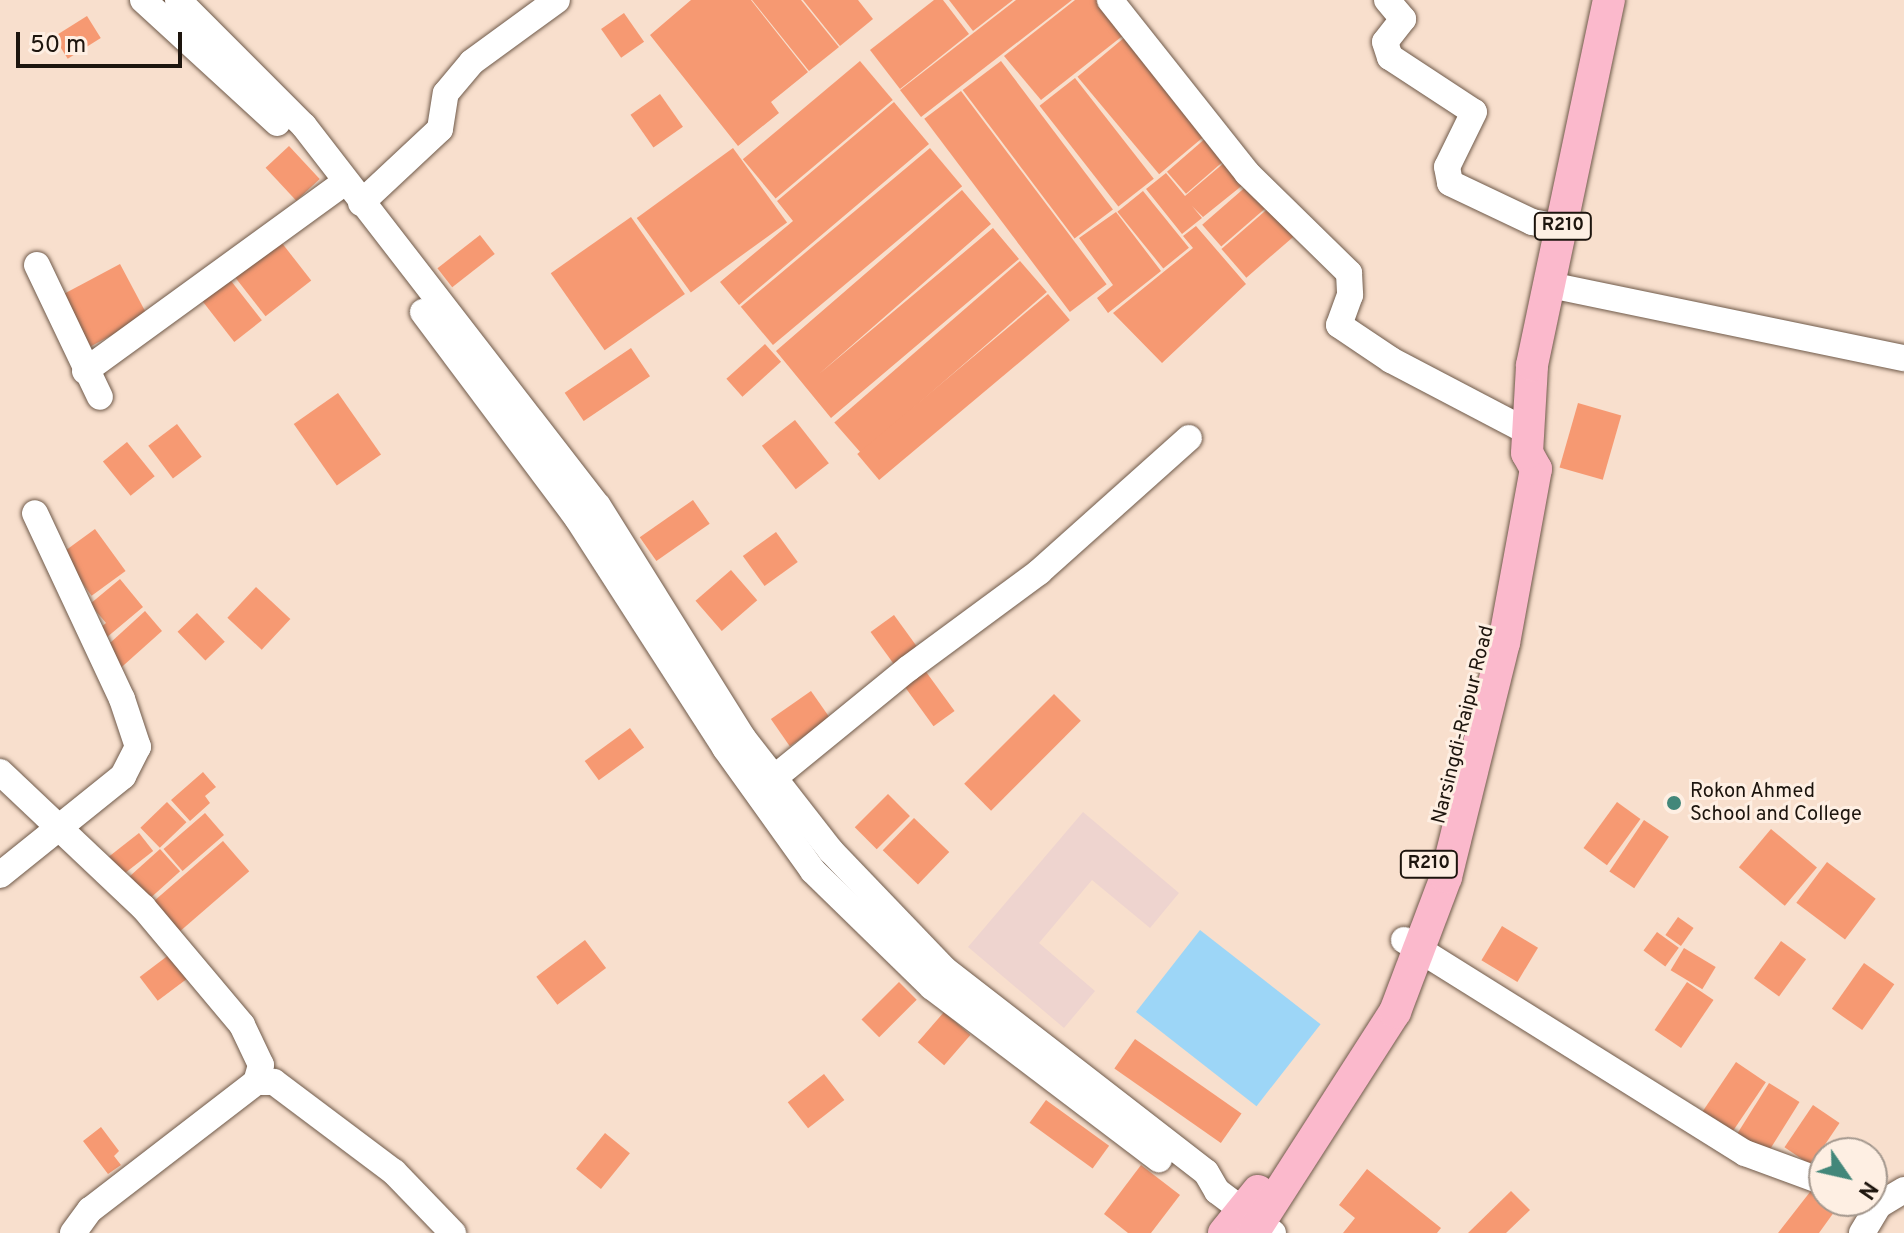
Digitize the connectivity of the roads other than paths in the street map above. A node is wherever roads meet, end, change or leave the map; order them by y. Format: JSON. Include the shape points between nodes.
{"nodes":[{"id":1,"x":143,"y":0,"type":"edge"},
{"id":2,"x":178,"y":0,"type":"edge"},
{"id":3,"x":557,"y":0,"type":"edge"},
{"id":4,"x":1110,"y":0,"type":"edge"},
{"id":5,"x":1387,"y":0,"type":"edge"},
{"id":6,"x":1609,"y":0,"type":"edge"},
{"id":7,"x":341,"y":185,"type":"junction"},
{"id":8,"x":361,"y":203,"type":"junction"},
{"id":9,"x":1563,"y":228,"type":"junction"},
{"id":10,"x":37,"y":265,"type":"dead end"},
{"id":11,"x":1550,"y":285,"type":"junction"},
{"id":12,"x":1904,"y":358,"type":"edge"},
{"id":13,"x":85,"y":371,"type":"junction"},
{"id":14,"x":100,"y":397,"type":"dead end"},
{"id":15,"x":1189,"y":438,"type":"dead end"},
{"id":16,"x":1527,"y":442,"type":"junction"},
{"id":17,"x":35,"y":513,"type":"dead end"},
{"id":18,"x":0,"y":772,"type":"edge"},
{"id":19,"x":774,"y":778,"type":"junction"},
{"id":20,"x":58,"y":825,"type":"junction"},
{"id":21,"x":0,"y":875,"type":"edge"},
{"id":22,"x":1413,"y":945,"type":"junction"},
{"id":23,"x":256,"y":1082,"type":"junction"},
{"id":24,"x":1808,"y":1176,"type":"edge"},
{"id":25,"x":1217,"y":1191,"type":"junction"},
{"id":26,"x":1251,"y":1227,"type":"edge"},
{"id":27,"x":73,"y":1233,"type":"edge"},
{"id":28,"x":453,"y":1233,"type":"edge"}],
"edges":[{"from":1,"to":7,"type":"street"},
{"from":2,"to":7,"type":"street","via":[[304,126]]},
{"from":3,"to":8,"type":"street","via":[[472,62],[446,93],[440,129]]},
{"from":4,"to":16,"type":"street","via":[[1247,173],[1349,273],[1350,295],[1339,325]]},
{"from":5,"to":9,"type":"street","via":[[1403,19],[1385,42],[1390,57],[1474,112],[1447,167],[1450,183],[1532,222]]},
{"from":6,"to":9,"type":"main road","name":"Narsingdi-Raipur Road","number":"R210"},
{"from":7,"to":8,"type":"street"},
{"from":7,"to":13,"type":"street"},
{"from":7,"to":25,"type":"street","via":[[577,518],[725,748],[813,871],[932,987],[1104,1121],[1199,1187]]},
{"from":8,"to":19,"type":"street","via":[[598,506],[743,738]]},
{"from":9,"to":11,"type":"main road","name":"Narsingdi-Raipur Road","number":"R210"},
{"from":10,"to":13,"type":"street"},
{"from":11,"to":12,"type":"street"},
{"from":11,"to":16,"type":"main road","name":"Narsingdi-Raipur Road","number":"R210","via":[[1532,365]]},
{"from":13,"to":14,"type":"street"},
{"from":15,"to":19,"type":"street","via":[[1039,572]]},
{"from":16,"to":22,"type":"main road","name":"Narsingdi-Raipur Road","number":"R210","via":[[1536,469],[1474,779]]},
{"from":17,"to":20,"type":"street","via":[[122,699],[138,747],[123,776]]},
{"from":18,"to":20,"type":"street"},
{"from":19,"to":25,"type":"street","via":[[831,851],[944,969],[1206,1172]]},
{"from":20,"to":21,"type":"street"},
{"from":20,"to":23,"type":"street","via":[[143,907],[242,1025],[261,1065]]},
{"from":22,"to":24,"type":"street","via":[[1745,1153]]},
{"from":22,"to":26,"type":"main road","name":"Narsingdi-Raipur Road","number":"R210","via":[[1395,1012]]},
{"from":23,"to":27,"type":"street","via":[[90,1210]]},
{"from":23,"to":28,"type":"street","via":[[274,1082],[394,1172]]},
{"from":25,"to":26,"type":"street"}]}
